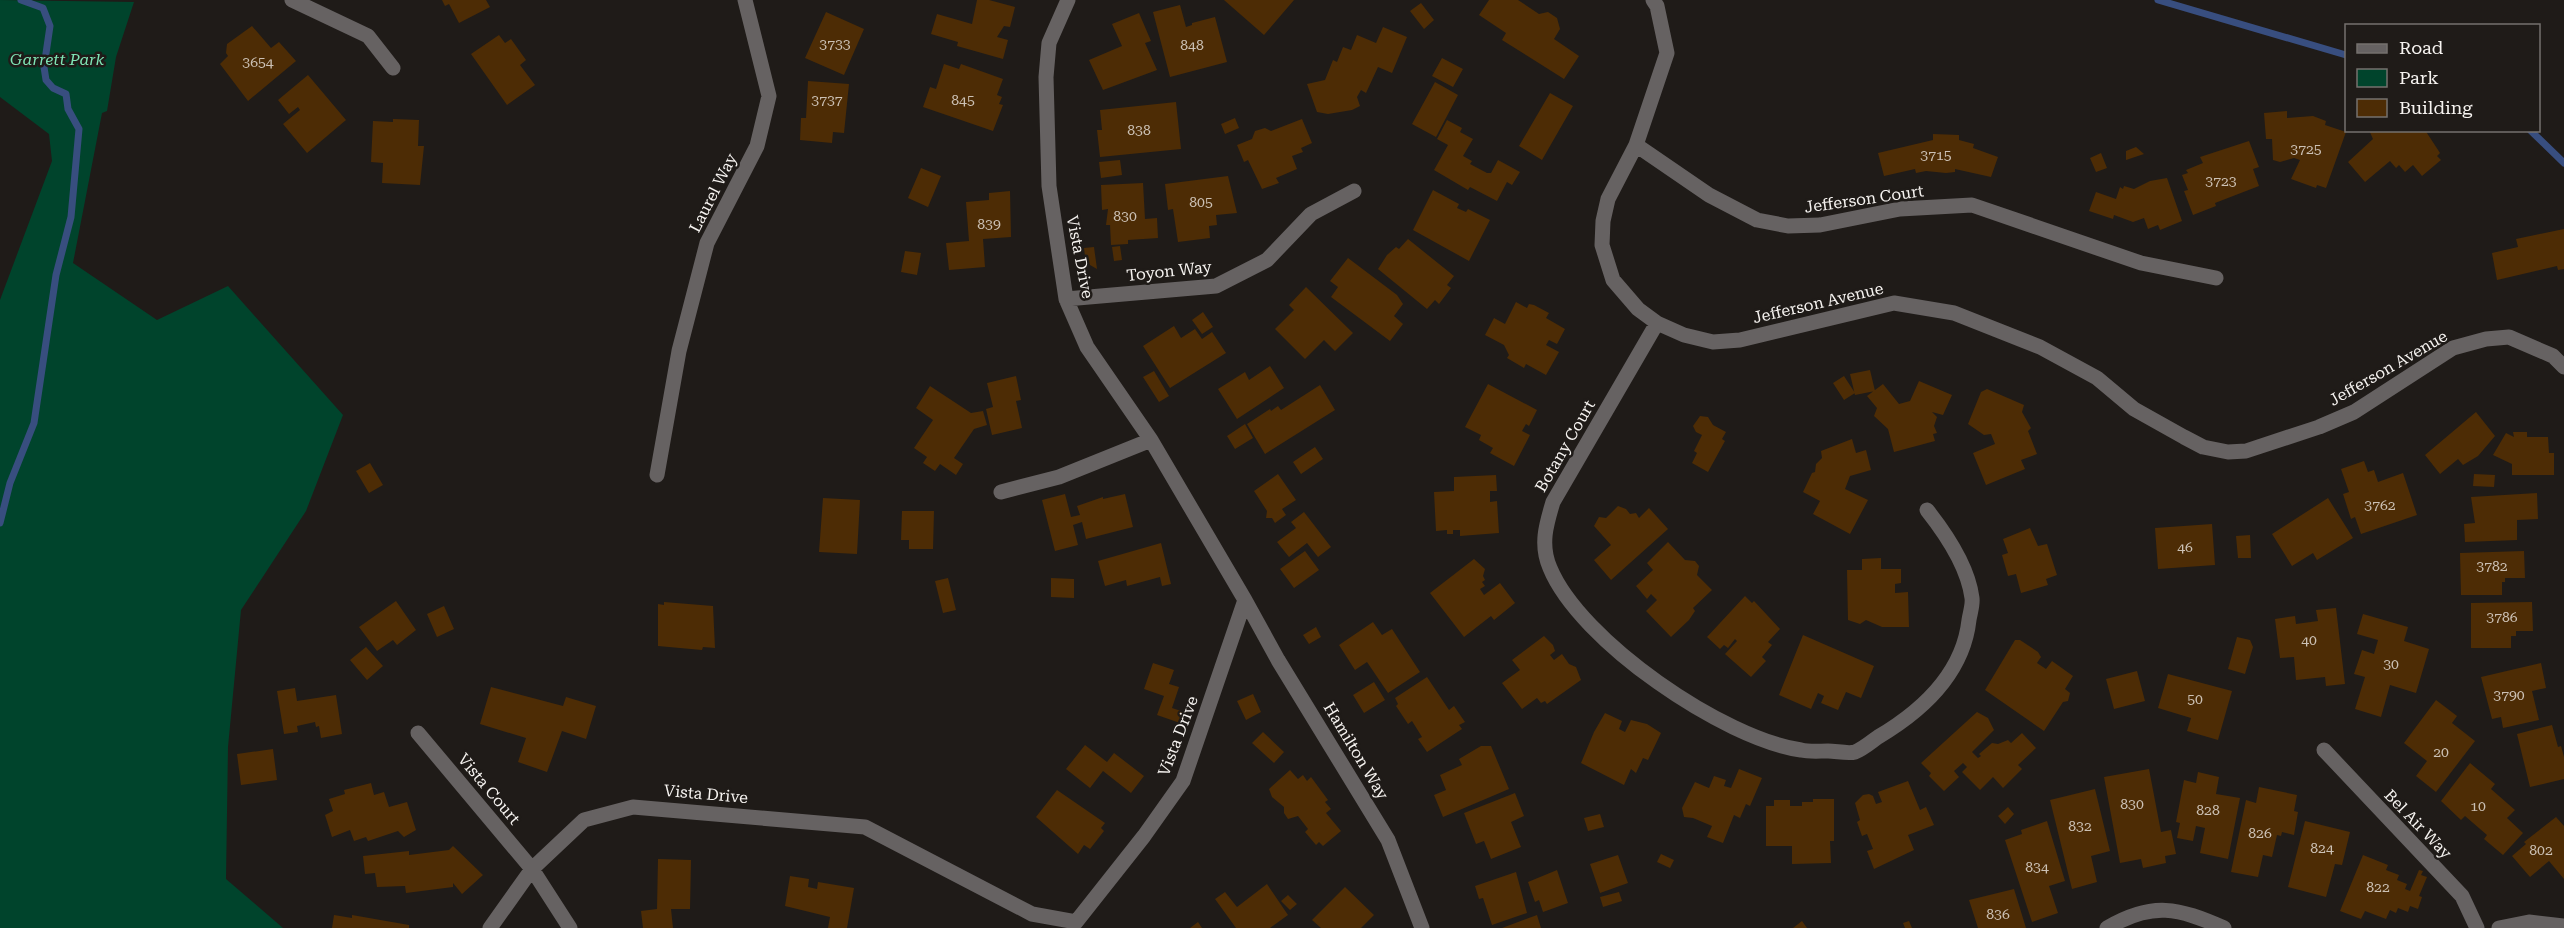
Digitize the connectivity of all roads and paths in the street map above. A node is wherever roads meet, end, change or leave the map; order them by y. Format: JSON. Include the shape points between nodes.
{"nodes":[{"id":1,"x":292,"y":0,"type":"edge"},
{"id":2,"x":745,"y":0,"type":"edge"},
{"id":3,"x":1068,"y":0,"type":"edge"},
{"id":4,"x":1653,"y":0,"type":"edge"},
{"id":5,"x":393,"y":68,"type":"dead end"},
{"id":6,"x":1636,"y":145,"type":"junction"},
{"id":7,"x":1354,"y":191,"type":"dead end"},
{"id":8,"x":2216,"y":278,"type":"dead end"},
{"id":9,"x":1066,"y":299,"type":"junction"},
{"id":10,"x":1657,"y":323,"type":"junction"},
{"id":11,"x":2564,"y":367,"type":"edge"},
{"id":12,"x":1151,"y":440,"type":"junction"},
{"id":13,"x":657,"y":475,"type":"dead end"},
{"id":14,"x":1001,"y":492,"type":"dead end"},
{"id":15,"x":1927,"y":510,"type":"dead end"},
{"id":16,"x":1245,"y":600,"type":"junction"},
{"id":17,"x":418,"y":733,"type":"dead end"},
{"id":18,"x":2324,"y":750,"type":"dead end"},
{"id":19,"x":532,"y":869,"type":"junction"},
{"id":20,"x":2564,"y":926,"type":"edge"},
{"id":21,"x":490,"y":928,"type":"edge"},
{"id":22,"x":570,"y":928,"type":"edge"},
{"id":23,"x":1422,"y":928,"type":"edge"},
{"id":24,"x":2107,"y":928,"type":"edge"},
{"id":25,"x":2224,"y":928,"type":"edge"},
{"id":26,"x":2477,"y":928,"type":"edge"},
{"id":27,"x":2499,"y":928,"type":"edge"}],
"edges":[{"from":1,"to":5,"type":"street","via":[[368,36]]},
{"from":2,"to":13,"type":"street","name":"Laurel Way","via":[[769,96],[757,146],[707,243],[679,351]]},
{"from":3,"to":9,"type":"street","name":"Vista Drive","via":[[1049,43],[1046,77],[1049,186]]},
{"from":4,"to":6,"type":"street","name":"Jefferson Avenue","via":[[1667,53]]},
{"from":6,"to":8,"type":"street","name":"Jefferson Court","via":[[1709,195],[1757,220],[1788,226],[1820,225],[1900,209],[1972,205],[2141,263]]},
{"from":6,"to":10,"type":"street","name":"Jefferson Avenue","via":[[1608,200],[1602,245],[1613,280],[1638,309]]},
{"from":7,"to":9,"type":"street","name":"Toyon Way","via":[[1311,214],[1267,260],[1216,286]]},
{"from":9,"to":12,"type":"street","name":"Vista Drive","via":[[1087,346]]},
{"from":10,"to":11,"type":"street","name":"Jefferson Avenue","via":[[1713,342],[1740,340],[1894,303],[1954,313],[2040,347],[2097,378],[2134,409],[2184,437],[2203,447],[2228,452],[2246,451],[2354,412],[2453,348],[2486,339],[2509,337],[2553,356]]},
{"from":10,"to":15,"type":"street","name":"Botany Court","via":[[1552,502],[1543,534],[1550,568],[1574,607],[1618,652],[1665,689],[1726,723],[1800,750],[1854,752],[1904,722],[1933,697],[1953,668],[1968,634],[1972,598],[1953,543]]},
{"from":12,"to":14,"type":"street","via":[[1059,477]]},
{"from":12,"to":16,"type":"street","name":"Vista Drive"},
{"from":16,"to":19,"type":"street","name":"Vista Drive","via":[[1183,780],[1076,922],[1032,914],[865,826],[633,807],[584,820]]},
{"from":16,"to":23,"type":"street","name":"Hamilton Way","via":[[1388,840]]},
{"from":17,"to":19,"type":"street","name":"Vista Court"},
{"from":18,"to":26,"type":"street","name":"Bel Air Way","via":[[2462,896]]},
{"from":19,"to":21,"type":"street","name":"Vista Drive"},
{"from":19,"to":22,"type":"street","name":"Vista Court"},
{"from":20,"to":27,"type":"street","via":[[2529,922]]},
{"from":24,"to":25,"type":"street","via":[[2130,917],[2176,910]]}]}
